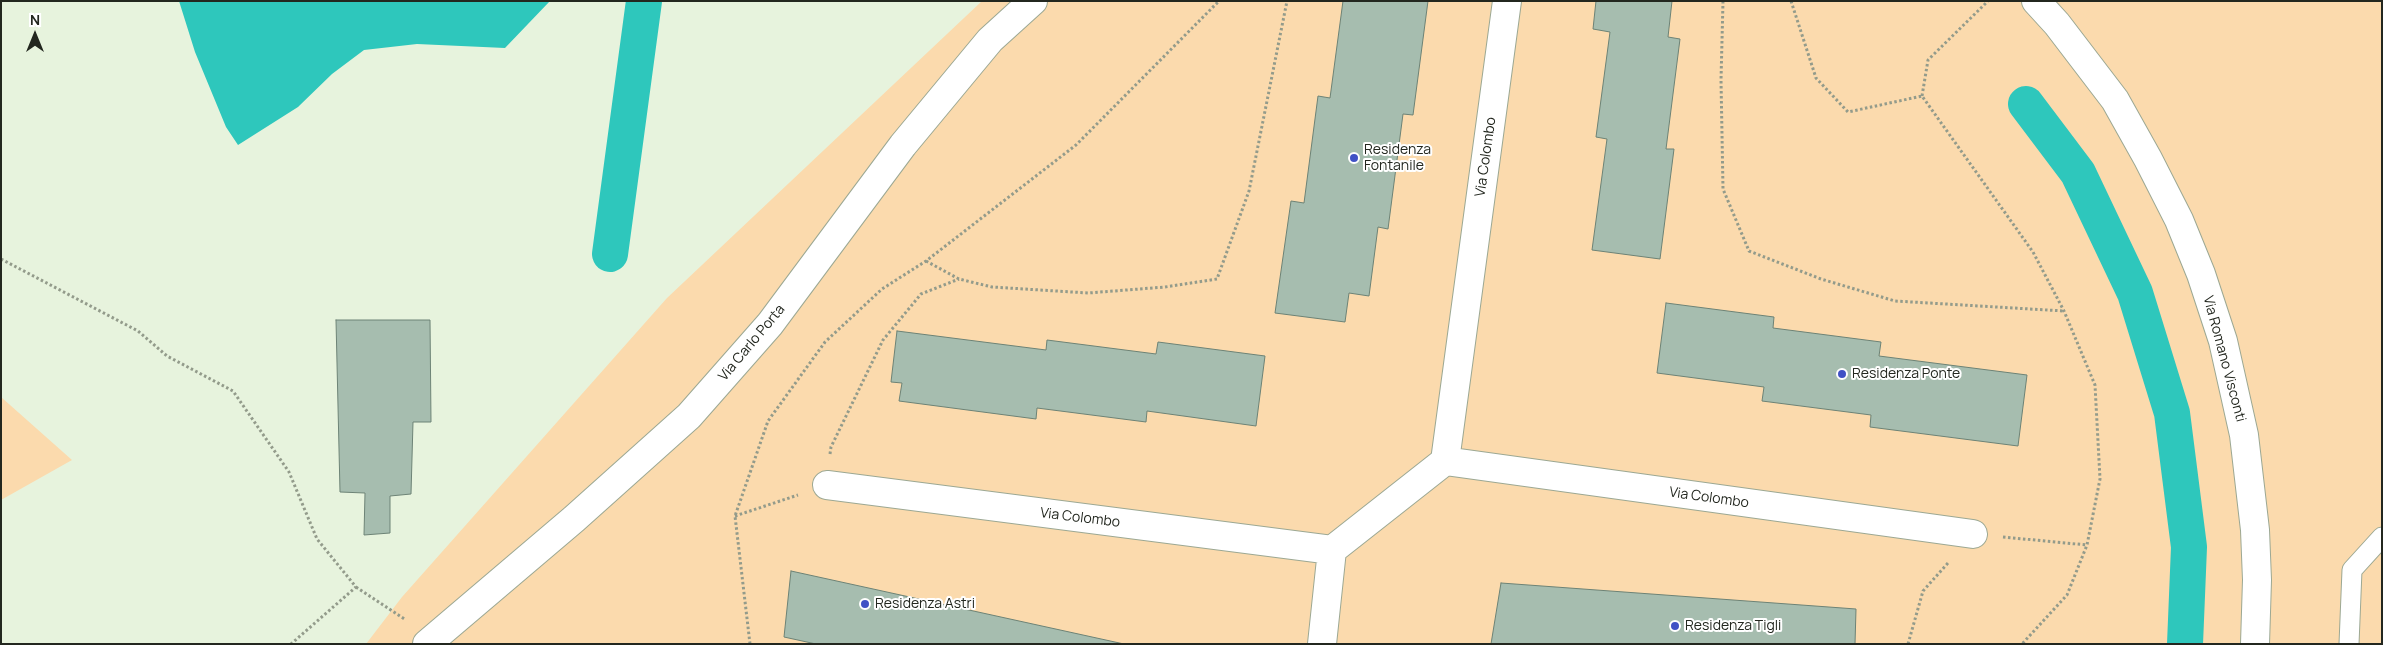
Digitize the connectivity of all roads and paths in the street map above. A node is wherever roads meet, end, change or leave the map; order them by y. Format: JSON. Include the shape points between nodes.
{"nodes":[{"id":1,"x":1033,"y":1,"type":"edge"},
{"id":2,"x":1219,"y":1,"type":"edge"},
{"id":3,"x":1288,"y":1,"type":"edge"},
{"id":4,"x":1507,"y":1,"type":"edge"},
{"id":5,"x":1723,"y":1,"type":"edge"},
{"id":6,"x":1792,"y":1,"type":"edge"},
{"id":7,"x":1988,"y":1,"type":"edge"},
{"id":8,"x":2036,"y":1,"type":"edge"},
{"id":9,"x":1922,"y":96,"type":"junction"},
{"id":10,"x":1,"y":259,"type":"edge"},
{"id":11,"x":926,"y":261,"type":"junction"},
{"id":12,"x":959,"y":279,"type":"junction"},
{"id":13,"x":2064,"y":311,"type":"junction"},
{"id":14,"x":1445,"y":461,"type":"junction"},
{"id":15,"x":827,"y":485,"type":"junction"},
{"id":16,"x":735,"y":516,"type":"junction"},
{"id":17,"x":1973,"y":534,"type":"dead end"},
{"id":18,"x":2382,"y":537,"type":"edge"},
{"id":19,"x":1332,"y":550,"type":"junction"},
{"id":20,"x":356,"y":587,"type":"junction"},
{"id":21,"x":430,"y":641,"type":"edge"},
{"id":22,"x":291,"y":644,"type":"edge"},
{"id":23,"x":750,"y":644,"type":"edge"},
{"id":24,"x":1322,"y":644,"type":"edge"},
{"id":25,"x":2022,"y":644,"type":"edge"},
{"id":26,"x":2255,"y":644,"type":"edge"},
{"id":27,"x":2349,"y":644,"type":"edge"}],
"edges":[{"from":1,"to":21,"type":"street","name":"Via Carlo Porta","via":[[990,40],[903,145],[770,324],[689,416]]},
{"from":2,"to":11,"type":"path","via":[[1076,145]]},
{"from":3,"to":12,"type":"path","via":[[1248,191],[1217,279],[1088,293],[992,287]]},
{"from":4,"to":14,"type":"street","name":"Via Colombo"},
{"from":5,"to":13,"type":"path","via":[[1723,189],[1749,251],[1821,279],[1895,302]]},
{"from":6,"to":9,"type":"path","via":[[1816,78],[1848,112]]},
{"from":7,"to":9,"type":"path","via":[[1928,60]]},
{"from":8,"to":26,"type":"street","name":"Via Romano Visconti","via":[[2115,100],[2179,220],[2202,274],[2223,341],[2244,435],[2255,530]]},
{"from":9,"to":13,"type":"path","via":[[2033,252]]},
{"from":10,"to":20,"type":"path","via":[[138,331],[167,356],[233,391],[289,472],[317,540]]},
{"from":11,"to":12,"type":"path"},
{"from":11,"to":16,"type":"path","via":[[882,289],[826,342],[768,421]]},
{"from":12,"to":15,"type":"path","via":[[921,294],[883,340],[831,447]]},
{"from":13,"to":25,"type":"path","via":[[2096,385],[2100,478],[2087,545],[2067,595]]},
{"from":14,"to":17,"type":"street","name":"Via Colombo"},
{"from":14,"to":19,"type":"street"},
{"from":15,"to":16,"type":"path"},
{"from":15,"to":19,"type":"street","name":"Via Colombo"},
{"from":16,"to":23,"type":"path"},
{"from":18,"to":27,"type":"lane","via":[[2352,570]]},
{"from":19,"to":24,"type":"street"},
{"from":20,"to":21,"type":"path"},
{"from":20,"to":22,"type":"path"}]}
